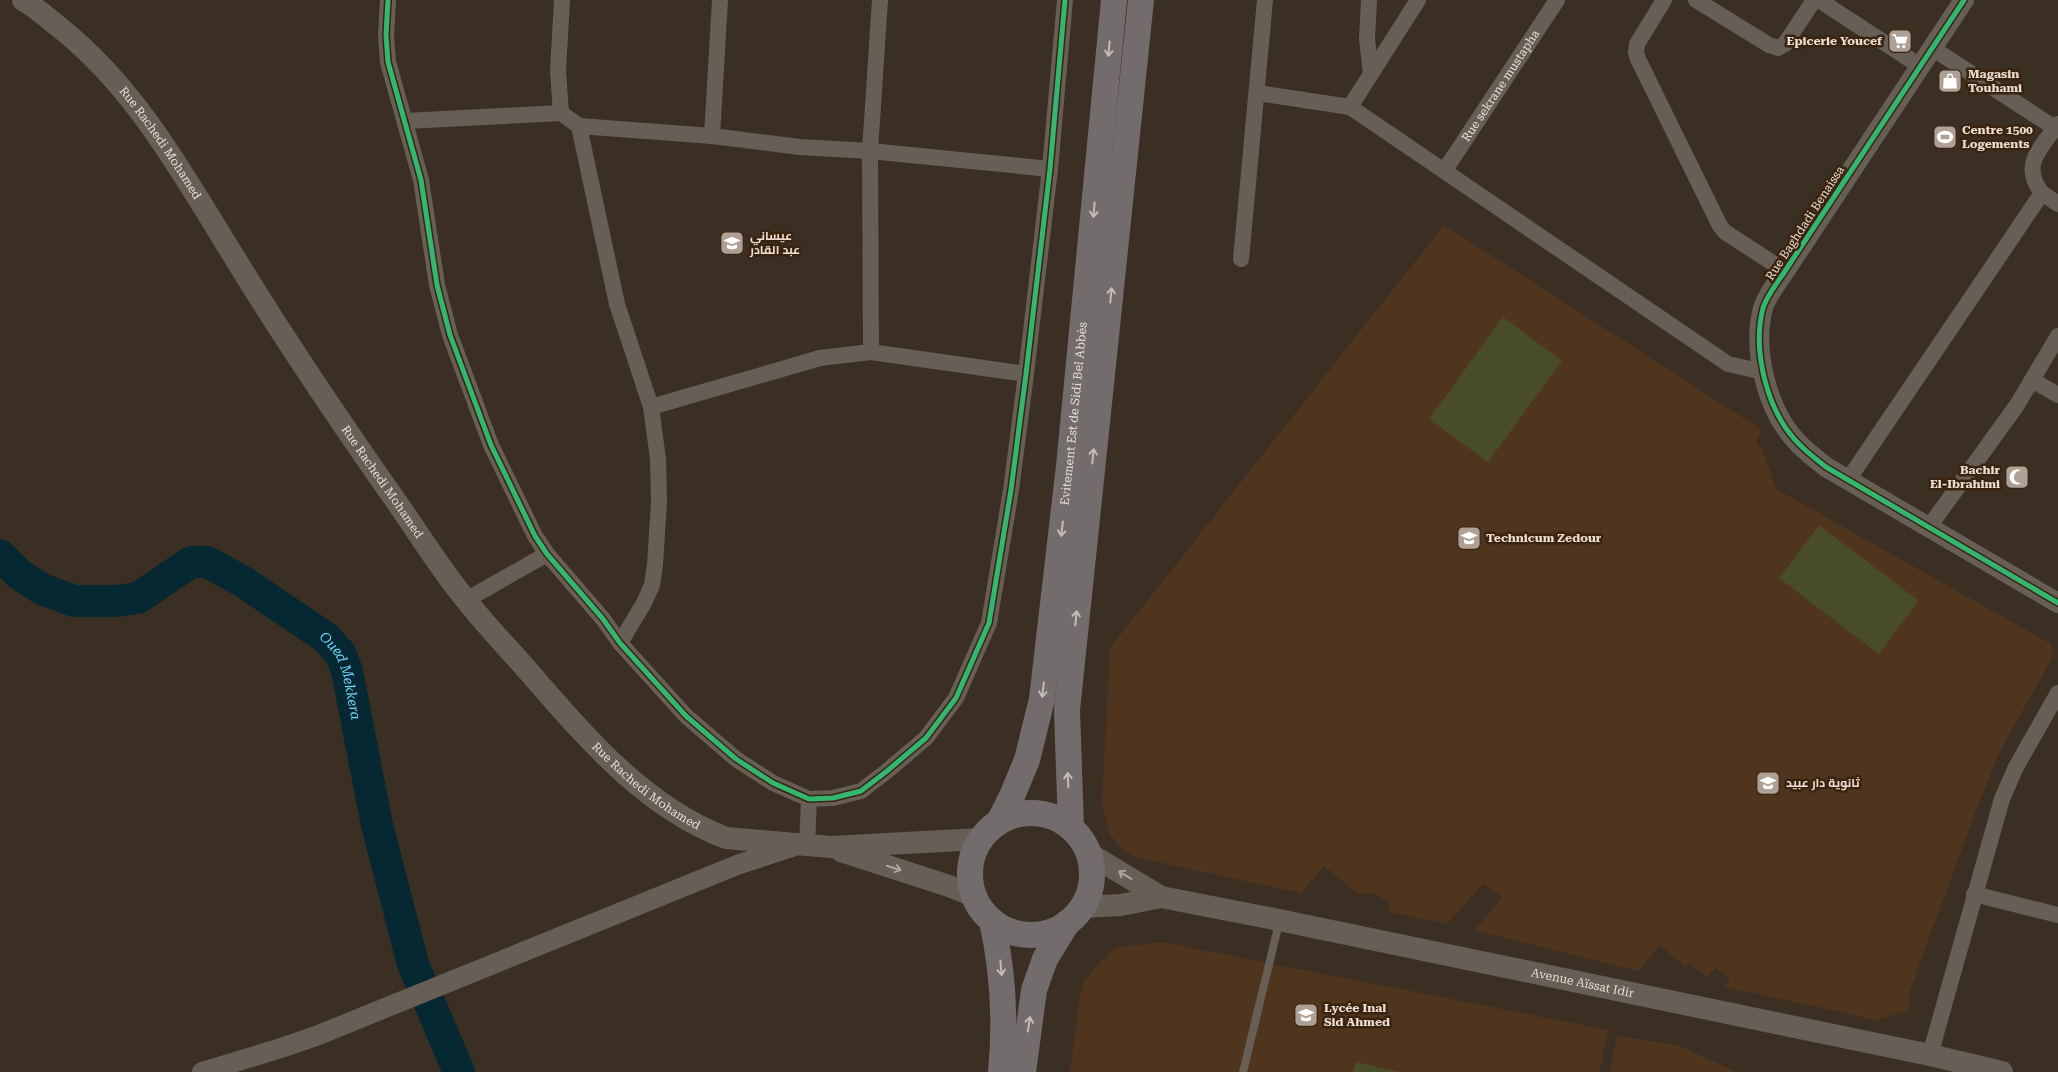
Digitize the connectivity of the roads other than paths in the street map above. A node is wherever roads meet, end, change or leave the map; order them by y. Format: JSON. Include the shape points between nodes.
{"nodes":[{"id":1,"x":23,"y":0,"type":"edge"},
{"id":2,"x":388,"y":0,"type":"edge"},
{"id":3,"x":562,"y":0,"type":"edge"},
{"id":4,"x":720,"y":0,"type":"edge"},
{"id":5,"x":880,"y":0,"type":"edge"},
{"id":6,"x":1065,"y":0,"type":"edge"},
{"id":7,"x":1114,"y":0,"type":"edge"},
{"id":8,"x":1140,"y":0,"type":"edge"},
{"id":9,"x":1265,"y":0,"type":"edge"},
{"id":10,"x":1369,"y":0,"type":"edge"},
{"id":11,"x":1418,"y":0,"type":"edge"},
{"id":12,"x":1557,"y":0,"type":"edge"},
{"id":13,"x":1664,"y":0,"type":"edge"},
{"id":14,"x":1696,"y":0,"type":"edge"},
{"id":15,"x":1814,"y":0,"type":"edge"},
{"id":16,"x":1819,"y":0,"type":"edge"},
{"id":17,"x":1964,"y":0,"type":"edge"},
{"id":18,"x":1932,"y":48,"type":"junction"},
{"id":19,"x":1920,"y":66,"type":"junction"},
{"id":20,"x":1370,"y":74,"type":"junction"},
{"id":21,"x":1257,"y":93,"type":"junction"},
{"id":22,"x":1350,"y":107,"type":"junction"},
{"id":23,"x":562,"y":114,"type":"junction"},
{"id":24,"x":406,"y":120,"type":"junction"},
{"id":25,"x":580,"y":126,"type":"junction"},
{"id":26,"x":2057,"y":126,"type":"edge"},
{"id":27,"x":712,"y":136,"type":"junction"},
{"id":28,"x":870,"y":151,"type":"junction"},
{"id":29,"x":1050,"y":169,"type":"junction"},
{"id":30,"x":1445,"y":170,"type":"junction"},
{"id":31,"x":2042,"y":193,"type":"junction"},
{"id":32,"x":2058,"y":204,"type":"edge"},
{"id":33,"x":1241,"y":259,"type":"dead end"},
{"id":34,"x":1785,"y":271,"type":"junction"},
{"id":35,"x":2058,"y":336,"type":"edge"},
{"id":36,"x":871,"y":352,"type":"junction"},
{"id":37,"x":1763,"y":372,"type":"junction"},
{"id":38,"x":1026,"y":374,"type":"junction"},
{"id":39,"x":2032,"y":380,"type":"junction"},
{"id":40,"x":2058,"y":395,"type":"edge"},
{"id":41,"x":651,"y":407,"type":"junction"},
{"id":42,"x":1848,"y":480,"type":"junction"},
{"id":43,"x":1928,"y":527,"type":"junction"},
{"id":44,"x":547,"y":554,"type":"junction"},
{"id":45,"x":466,"y":600,"type":"junction"},
{"id":46,"x":2058,"y":603,"type":"edge"},
{"id":47,"x":620,"y":643,"type":"junction"},
{"id":48,"x":2058,"y":693,"type":"edge"},
{"id":49,"x":809,"y":799,"type":"junction"},
{"id":50,"x":999,"y":822,"type":"junction"},
{"id":51,"x":1071,"y":828,"type":"junction"},
{"id":52,"x":980,"y":839,"type":"junction"},
{"id":53,"x":803,"y":845,"type":"junction"},
{"id":54,"x":831,"y":847,"type":"junction"},
{"id":55,"x":1088,"y":853,"type":"junction"},
{"id":56,"x":1974,"y":894,"type":"junction"},
{"id":57,"x":974,"y":896,"type":"junction"},
{"id":58,"x":1161,"y":897,"type":"junction"},
{"id":59,"x":2058,"y":914,"type":"edge"},
{"id":60,"x":1075,"y":915,"type":"junction"},
{"id":61,"x":1279,"y":920,"type":"junction"},
{"id":62,"x":992,"y":921,"type":"junction"},
{"id":63,"x":1939,"y":1062,"type":"edge"},
{"id":64,"x":202,"y":1072,"type":"edge"},
{"id":65,"x":1001,"y":1072,"type":"edge"},
{"id":66,"x":1023,"y":1072,"type":"edge"},
{"id":67,"x":1243,"y":1072,"type":"edge"},
{"id":68,"x":2002,"y":1072,"type":"edge"}],
"edges":[{"from":1,"to":45,"type":"main road","name":"Rue Rachedi Mohamed","via":[[80,43],[136,104],[259,299]]},
{"from":2,"to":24,"type":"street","via":[[388,62]]},
{"from":3,"to":23,"type":"street","via":[[558,71]]},
{"from":4,"to":27,"type":"street"},
{"from":5,"to":28,"type":"street"},
{"from":6,"to":29,"type":"street"},
{"from":7,"to":50,"type":"highway","name":"Evitement Est de Sidi Bel Abbès","one_way":true,"via":[[1069,466],[1042,699],[1026,760]]},
{"from":51,"to":8,"type":"highway","name":"Evitement Est de Sidi Bel Abbès","one_way":true,"via":[[1067,710]]},
{"from":9,"to":21,"type":"street"},
{"from":10,"to":20,"type":"street","via":[[1367,39]]},
{"from":11,"to":20,"type":"street"},
{"from":12,"to":30,"type":"street","name":"Rue sekrane mustapha"},
{"from":13,"to":34,"type":"street","via":[[1637,44],[1638,59],[1720,226]]},
{"from":14,"to":15,"type":"street","via":[[1778,48],[1785,44]]},
{"from":16,"to":19,"type":"street"},
{"from":17,"to":18,"type":"street","name":"Rue Baghdadi Benaissa"},
{"from":18,"to":19,"type":"street","name":"Rue Baghdadi Benaissa"},
{"from":18,"to":26,"type":"street"},
{"from":19,"to":34,"type":"street","name":"Rue Baghdadi Benaissa"},
{"from":20,"to":22,"type":"street"},
{"from":21,"to":22,"type":"street"},
{"from":21,"to":33,"type":"street"},
{"from":22,"to":30,"type":"street"},
{"from":23,"to":24,"type":"street"},
{"from":23,"to":25,"type":"street"},
{"from":24,"to":44,"type":"street","via":[[421,180],[437,286],[450,335],[491,445]]},
{"from":25,"to":27,"type":"street"},
{"from":25,"to":41,"type":"street","via":[[617,304]]},
{"from":26,"to":31,"type":"street","via":[[2032,166],[2032,178]]},
{"from":27,"to":28,"type":"street","via":[[800,147]]},
{"from":28,"to":29,"type":"street"},
{"from":28,"to":36,"type":"street"},
{"from":29,"to":38,"type":"street"},
{"from":30,"to":37,"type":"street","via":[[1728,364]]},
{"from":31,"to":32,"type":"street"},
{"from":31,"to":42,"type":"street"},
{"from":34,"to":37,"type":"street","name":"Rue Baghdadi Benaissa","via":[[1764,306],[1759,345]]},
{"from":35,"to":39,"type":"street"},
{"from":36,"to":38,"type":"street"},
{"from":36,"to":41,"type":"street","via":[[820,358]]},
{"from":37,"to":42,"type":"street","name":"Rue Baghdadi Benaissa","via":[[1779,417],[1798,444]]},
{"from":38,"to":49,"type":"street","via":[[989,623],[956,698],[926,738],[861,791],[833,798]]},
{"from":39,"to":40,"type":"street"},
{"from":39,"to":43,"type":"street"},
{"from":41,"to":47,"type":"street","via":[[658,459],[655,565],[652,585],[644,603]]},
{"from":42,"to":43,"type":"street","name":"Rue Baghdadi Benaissa"},
{"from":43,"to":46,"type":"street","name":"Rue Baghdadi Benaissa"},
{"from":44,"to":45,"type":"street"},
{"from":44,"to":47,"type":"street"},
{"from":45,"to":53,"type":"main road","name":"Rue Rachedi Mohamed","via":[[592,744],[622,773],[657,799],[712,833],[726,838]]},
{"from":47,"to":49,"type":"street","via":[[686,716],[736,759],[774,783]]},
{"from":48,"to":56,"type":"street","via":[[2016,767],[2002,799]]},
{"from":49,"to":53,"type":"street"},
{"from":50,"to":51,"type":"highway","via":[[1029,813],[1044,814]]},
{"from":50,"to":52,"type":"highway"},
{"from":51,"to":55,"type":"highway"},
{"from":52,"to":54,"type":"main road"},
{"from":52,"to":57,"type":"highway","via":[[970,867]]},
{"from":53,"to":54,"type":"main road","name":"Rue Rachedi Mohamed"},
{"from":53,"to":64,"type":"street","via":[[737,865],[281,1048]]},
{"from":54,"to":57,"type":"main road","one_way":true},
{"from":58,"to":55,"type":"main road","one_way":true},
{"from":55,"to":60,"type":"highway","via":[[1091,885]]},
{"from":56,"to":59,"type":"street"},
{"from":56,"to":63,"type":"street"},
{"from":57,"to":62,"type":"highway"},
{"from":58,"to":60,"type":"main road"},
{"from":58,"to":61,"type":"main road","name":"Avenue Aïssat Idir"},
{"from":60,"to":62,"type":"highway","via":[[1043,934],[1029,935],[1003,928]]},
{"from":66,"to":60,"type":"highway","one_way":true,"via":[[1034,990],[1045,959]]},
{"from":61,"to":63,"type":"main road","name":"Avenue Aïssat Idir"},
{"from":61,"to":67,"type":"lane"},
{"from":62,"to":65,"type":"highway","one_way":true,"via":[[1001,963],[1004,1007]]},
{"from":63,"to":68,"type":"main road","name":"Avenue Aïssat Idir"}]}
